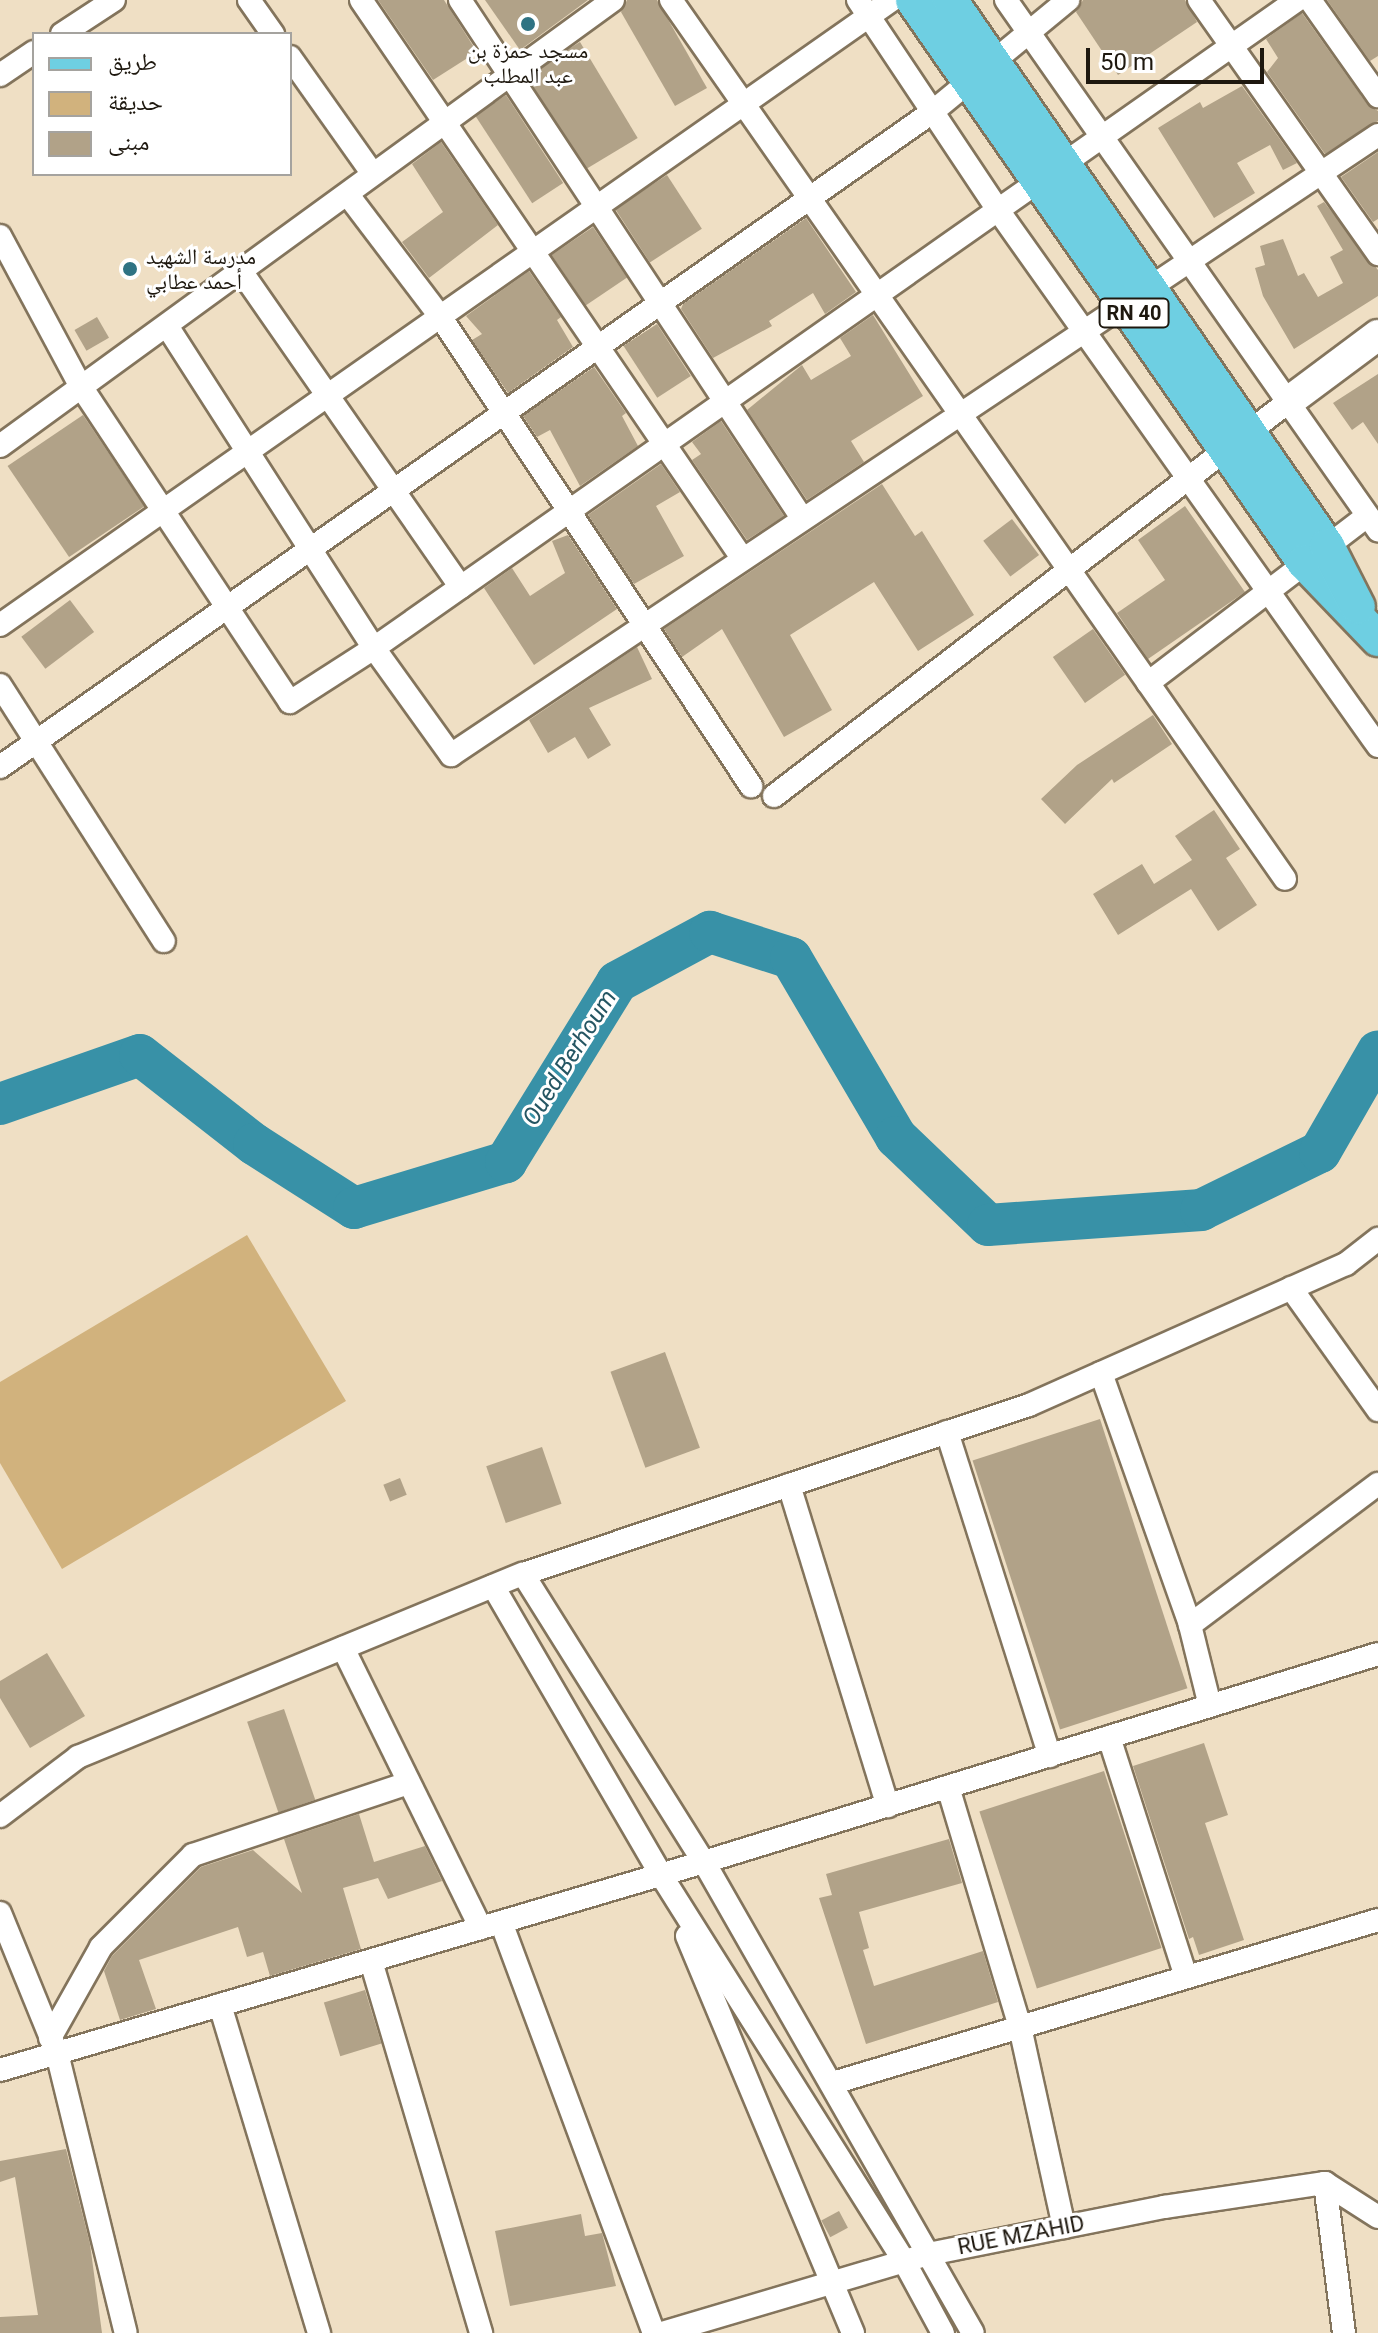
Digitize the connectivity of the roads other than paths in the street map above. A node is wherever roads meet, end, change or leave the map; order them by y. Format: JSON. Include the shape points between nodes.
{"nodes":[{"id":1,"x":114,"y":0,"type":"edge"},
{"id":2,"x":249,"y":0,"type":"edge"},
{"id":3,"x":361,"y":0,"type":"edge"},
{"id":4,"x":460,"y":0,"type":"edge"},
{"id":5,"x":613,"y":0,"type":"edge"},
{"id":6,"x":671,"y":0,"type":"edge"},
{"id":7,"x":892,"y":0,"type":"edge"},
{"id":8,"x":913,"y":0,"type":"edge"},
{"id":9,"x":950,"y":0,"type":"edge"},
{"id":10,"x":1006,"y":0,"type":"edge"},
{"id":11,"x":1068,"y":0,"type":"edge"},
{"id":12,"x":1199,"y":0,"type":"edge"},
{"id":13,"x":1297,"y":0,"type":"edge"},
{"id":14,"x":1310,"y":0,"type":"edge"},
{"id":15,"x":863,"y":8,"type":"edge"},
{"id":16,"x":1028,"y":30,"type":"junction"},
{"id":17,"x":65,"y":32,"type":"edge"},
{"id":18,"x":272,"y":32,"type":"edge"},
{"id":19,"x":1231,"y":46,"type":"junction"},
{"id":20,"x":32,"y":53,"type":"edge"},
{"id":21,"x":292,"y":60,"type":"edge"},
{"id":22,"x":981,"y":71,"type":"junction"},
{"id":23,"x":0,"y":75,"type":"edge"},
{"id":24,"x":510,"y":75,"type":"junction"},
{"id":25,"x":1378,"y":96,"type":"edge"},
{"id":26,"x":744,"y":104,"type":"junction"},
{"id":27,"x":931,"y":113,"type":"junction"},
{"id":28,"x":445,"y":123,"type":"junction"},
{"id":29,"x":1378,"y":135,"type":"edge"},
{"id":30,"x":1102,"y":137,"type":"junction"},
{"id":31,"x":1321,"y":172,"type":"junction"},
{"id":32,"x":372,"y":173,"type":"junction"},
{"id":33,"x":1050,"y":173,"type":"junction"},
{"id":34,"x":348,"y":195,"type":"junction"},
{"id":35,"x":810,"y":199,"type":"junction"},
{"id":36,"x":599,"y":205,"type":"junction"},
{"id":37,"x":998,"y":210,"type":"junction"},
{"id":38,"x":0,"y":236,"type":"edge"},
{"id":39,"x":532,"y":252,"type":"junction"},
{"id":40,"x":1378,"y":254,"type":"edge"},
{"id":41,"x":1189,"y":261,"type":"junction"},
{"id":42,"x":241,"y":271,"type":"junction"},
{"id":43,"x":1137,"y":294,"type":"junction"},
{"id":44,"x":877,"y":295,"type":"junction"},
{"id":45,"x":660,"y":304,"type":"junction"},
{"id":46,"x":440,"y":316,"type":"junction"},
{"id":47,"x":167,"y":326,"type":"junction"},
{"id":48,"x":1084,"y":330,"type":"junction"},
{"id":49,"x":1378,"y":335,"type":"edge"},
{"id":50,"x":598,"y":347,"type":"junction"},
{"id":51,"x":80,"y":385,"type":"junction"},
{"id":52,"x":330,"y":393,"type":"junction"},
{"id":53,"x":725,"y":401,"type":"junction"},
{"id":54,"x":1288,"y":402,"type":"junction"},
{"id":55,"x":504,"y":413,"type":"junction"},
{"id":56,"x":960,"y":413,"type":"junction"},
{"id":57,"x":1238,"y":440,"type":"junction"},
{"id":58,"x":664,"y":444,"type":"junction"},
{"id":59,"x":0,"y":446,"type":"edge"},
{"id":60,"x":248,"y":451,"type":"junction"},
{"id":61,"x":1188,"y":480,"type":"junction"},
{"id":62,"x":395,"y":489,"type":"junction"},
{"id":63,"x":164,"y":510,"type":"junction"},
{"id":64,"x":570,"y":510,"type":"junction"},
{"id":65,"x":802,"y":518,"type":"junction"},
{"id":66,"x":1373,"y":523,"type":"edge"},
{"id":67,"x":311,"y":548,"type":"junction"},
{"id":68,"x":1315,"y":554,"type":"junction"},
{"id":69,"x":742,"y":558,"type":"junction"},
{"id":70,"x":1069,"y":569,"type":"junction"},
{"id":71,"x":461,"y":587,"type":"junction"},
{"id":72,"x":1268,"y":593,"type":"junction"},
{"id":73,"x":228,"y":604,"type":"junction"},
{"id":74,"x":647,"y":622,"type":"junction"},
{"id":75,"x":0,"y":625,"type":"edge"},
{"id":76,"x":1370,"y":629,"type":"edge"},
{"id":77,"x":374,"y":648,"type":"junction"},
{"id":78,"x":1148,"y":683,"type":"junction"},
{"id":79,"x":0,"y":685,"type":"edge"},
{"id":80,"x":36,"y":741,"type":"junction"},
{"id":81,"x":1378,"y":746,"type":"edge"},
{"id":82,"x":0,"y":767,"type":"edge"},
{"id":83,"x":751,"y":786,"type":"dead end"},
{"id":84,"x":774,"y":796,"type":"dead end"},
{"id":85,"x":1285,"y":879,"type":"dead end"},
{"id":86,"x":164,"y":941,"type":"dead end"},
{"id":87,"x":1378,"y":1239,"type":"edge"},
{"id":88,"x":1291,"y":1288,"type":"junction"},
{"id":89,"x":1101,"y":1373,"type":"junction"},
{"id":90,"x":1378,"y":1410,"type":"edge"},
{"id":91,"x":947,"y":1432,"type":"junction"},
{"id":92,"x":1378,"y":1484,"type":"edge"},
{"id":93,"x":789,"y":1485,"type":"junction"},
{"id":94,"x":523,"y":1574,"type":"junction"},
{"id":95,"x":493,"y":1586,"type":"junction"},
{"id":96,"x":1190,"y":1625,"type":"junction"},
{"id":97,"x":343,"y":1648,"type":"junction"},
{"id":98,"x":1376,"y":1660,"type":"edge"},
{"id":99,"x":1210,"y":1706,"type":"junction"},
{"id":100,"x":1109,"y":1737,"type":"junction"},
{"id":101,"x":1050,"y":1756,"type":"junction"},
{"id":102,"x":408,"y":1783,"type":"junction"},
{"id":103,"x":948,"y":1787,"type":"junction"},
{"id":104,"x":888,"y":1806,"type":"junction"},
{"id":105,"x":0,"y":1816,"type":"edge"},
{"id":106,"x":704,"y":1862,"type":"junction"},
{"id":107,"x":661,"y":1875,"type":"junction"},
{"id":108,"x":0,"y":1913,"type":"edge"},
{"id":109,"x":1378,"y":1920,"type":"edge"},
{"id":110,"x":491,"y":1925,"type":"junction"},
{"id":111,"x":371,"y":1961,"type":"junction"},
{"id":112,"x":1186,"y":1977,"type":"junction"},
{"id":113,"x":220,"y":2005,"type":"junction"},
{"id":114,"x":1020,"y":2027,"type":"junction"},
{"id":115,"x":53,"y":2045,"type":"junction"},
{"id":116,"x":0,"y":2070,"type":"edge"},
{"id":117,"x":833,"y":2083,"type":"junction"},
{"id":118,"x":1325,"y":2183,"type":"junction"},
{"id":119,"x":1378,"y":2217,"type":"edge"},
{"id":120,"x":1064,"y":2227,"type":"junction"},
{"id":121,"x":929,"y":2254,"type":"junction"},
{"id":122,"x":904,"y":2261,"type":"junction"},
{"id":123,"x":832,"y":2282,"type":"junction"},
{"id":124,"x":690,"y":2329,"type":"edge"},
{"id":125,"x":126,"y":2333,"type":"edge"},
{"id":126,"x":319,"y":2333,"type":"edge"},
{"id":127,"x":481,"y":2333,"type":"edge"},
{"id":128,"x":654,"y":2333,"type":"edge"},
{"id":129,"x":662,"y":2333,"type":"edge"},
{"id":130,"x":853,"y":2333,"type":"edge"},
{"id":131,"x":943,"y":2333,"type":"edge"},
{"id":132,"x":973,"y":2333,"type":"edge"},
{"id":133,"x":1344,"y":2333,"type":"edge"}],
"edges":[{"from":1,"to":17,"type":"street"},
{"from":2,"to":18,"type":"street"},
{"from":3,"to":28,"type":"street"},
{"from":4,"to":24,"type":"street"},
{"from":5,"to":24,"type":"street"},
{"from":6,"to":26,"type":"street"},
{"from":7,"to":15,"type":"street"},
{"from":8,"to":22,"type":"main road","number":"RN 40"},
{"from":9,"to":22,"type":"main road","number":"RN 40"},
{"from":10,"to":16,"type":"street"},
{"from":11,"to":16,"type":"street"},
{"from":12,"to":19,"type":"street"},
{"from":13,"to":19,"type":"street"},
{"from":14,"to":25,"type":"street"},
{"from":15,"to":26,"type":"street"},
{"from":15,"to":27,"type":"street"},
{"from":16,"to":22,"type":"street"},
{"from":16,"to":30,"type":"street"},
{"from":19,"to":30,"type":"street"},
{"from":19,"to":31,"type":"street"},
{"from":20,"to":23,"type":"street"},
{"from":21,"to":32,"type":"street"},
{"from":22,"to":27,"type":"street"},
{"from":22,"to":33,"type":"main road","number":"RN 40"},
{"from":24,"to":28,"type":"street"},
{"from":24,"to":36,"type":"street"},
{"from":26,"to":35,"type":"street"},
{"from":26,"to":36,"type":"street"},
{"from":27,"to":35,"type":"street"},
{"from":27,"to":37,"type":"street"},
{"from":28,"to":32,"type":"street"},
{"from":28,"to":39,"type":"street"},
{"from":29,"to":31,"type":"street"},
{"from":30,"to":33,"type":"street"},
{"from":30,"to":41,"type":"street"},
{"from":31,"to":40,"type":"street"},
{"from":31,"to":41,"type":"street"},
{"from":32,"to":34,"type":"street"},
{"from":33,"to":37,"type":"street"},
{"from":33,"to":43,"type":"main road","number":"RN 40"},
{"from":34,"to":42,"type":"street"},
{"from":34,"to":46,"type":"street"},
{"from":35,"to":44,"type":"street"},
{"from":35,"to":45,"type":"street"},
{"from":36,"to":39,"type":"street"},
{"from":36,"to":45,"type":"street"},
{"from":37,"to":44,"type":"street"},
{"from":37,"to":48,"type":"street"},
{"from":38,"to":51,"type":"street"},
{"from":39,"to":46,"type":"street"},
{"from":39,"to":50,"type":"street"},
{"from":41,"to":43,"type":"street"},
{"from":41,"to":54,"type":"street"},
{"from":42,"to":47,"type":"street"},
{"from":42,"to":52,"type":"street"},
{"from":43,"to":48,"type":"street"},
{"from":43,"to":57,"type":"main road","number":"RN 40"},
{"from":44,"to":53,"type":"street"},
{"from":44,"to":56,"type":"street"},
{"from":45,"to":50,"type":"street"},
{"from":45,"to":53,"type":"street"},
{"from":46,"to":52,"type":"street"},
{"from":46,"to":55,"type":"street"},
{"from":47,"to":51,"type":"street"},
{"from":47,"to":60,"type":"street"},
{"from":48,"to":56,"type":"street"},
{"from":48,"to":61,"type":"street"},
{"from":49,"to":54,"type":"street"},
{"from":50,"to":55,"type":"street"},
{"from":50,"to":58,"type":"street"},
{"from":51,"to":59,"type":"street"},
{"from":51,"to":63,"type":"street"},
{"from":52,"to":60,"type":"street"},
{"from":52,"to":62,"type":"street"},
{"from":53,"to":58,"type":"street"},
{"from":53,"to":65,"type":"street"},
{"from":54,"to":57,"type":"street"},
{"from":54,"to":66,"type":"street"},
{"from":55,"to":62,"type":"street"},
{"from":55,"to":64,"type":"street"},
{"from":56,"to":65,"type":"street"},
{"from":56,"to":70,"type":"street"},
{"from":57,"to":61,"type":"street"},
{"from":57,"to":68,"type":"main road","number":"RN 40"},
{"from":58,"to":64,"type":"street"},
{"from":58,"to":69,"type":"street"},
{"from":60,"to":63,"type":"street"},
{"from":60,"to":67,"type":"street"},
{"from":61,"to":70,"type":"street"},
{"from":61,"to":72,"type":"street"},
{"from":62,"to":67,"type":"street"},
{"from":62,"to":71,"type":"street"},
{"from":63,"to":73,"type":"street"},
{"from":63,"to":75,"type":"street"},
{"from":64,"to":71,"type":"street"},
{"from":64,"to":74,"type":"street"},
{"from":65,"to":69,"type":"street"},
{"from":66,"to":68,"type":"street"},
{"from":67,"to":73,"type":"street"},
{"from":67,"to":77,"type":"street"},
{"from":68,"to":72,"type":"street"},
{"from":68,"to":76,"type":"main road","number":"RN 40"},
{"from":69,"to":74,"type":"street"},
{"from":70,"to":78,"type":"street"},
{"from":70,"to":84,"type":"street"},
{"from":71,"to":77,"type":"street"},
{"from":72,"to":78,"type":"street"},
{"from":72,"to":81,"type":"street"},
{"from":73,"to":77,"type":"street","via":[[290,702]]},
{"from":73,"to":80,"type":"street"},
{"from":74,"to":77,"type":"street","via":[[451,755]]},
{"from":74,"to":83,"type":"street"},
{"from":78,"to":85,"type":"street"},
{"from":79,"to":80,"type":"street"},
{"from":80,"to":82,"type":"street"},
{"from":80,"to":86,"type":"street"},
{"from":87,"to":88,"type":"street","via":[[1346,1264]]},
{"from":88,"to":89,"type":"street"},
{"from":88,"to":90,"type":"street"},
{"from":89,"to":91,"type":"street","via":[[1029,1405]]},
{"from":89,"to":96,"type":"street"},
{"from":91,"to":93,"type":"street"},
{"from":91,"to":101,"type":"street"},
{"from":92,"to":96,"type":"street"},
{"from":93,"to":94,"type":"street"},
{"from":93,"to":104,"type":"street"},
{"from":94,"to":95,"type":"street"},
{"from":94,"to":106,"type":"street"},
{"from":95,"to":97,"type":"street"},
{"from":95,"to":107,"type":"street"},
{"from":96,"to":99,"type":"street"},
{"from":97,"to":102,"type":"street"},
{"from":97,"to":105,"type":"street","via":[[78,1757]]},
{"from":98,"to":99,"type":"street"},
{"from":99,"to":100,"type":"street"},
{"from":100,"to":101,"type":"street"},
{"from":100,"to":112,"type":"street"},
{"from":101,"to":103,"type":"street"},
{"from":102,"to":110,"type":"street"},
{"from":102,"to":115,"type":"street","via":[[193,1855],[101,1947]]},
{"from":103,"to":104,"type":"street"},
{"from":103,"to":114,"type":"street"},
{"from":104,"to":106,"type":"street"},
{"from":106,"to":107,"type":"street"},
{"from":106,"to":117,"type":"street"},
{"from":107,"to":110,"type":"street"},
{"from":107,"to":122,"type":"street"},
{"from":107,"to":123,"type":"street"},
{"from":108,"to":115,"type":"street"},
{"from":109,"to":112,"type":"street"},
{"from":110,"to":111,"type":"street"},
{"from":110,"to":128,"type":"street"},
{"from":111,"to":113,"type":"street"},
{"from":111,"to":127,"type":"street"},
{"from":112,"to":114,"type":"street"},
{"from":113,"to":115,"type":"street"},
{"from":113,"to":126,"type":"street"},
{"from":114,"to":117,"type":"street"},
{"from":114,"to":120,"type":"street"},
{"from":115,"to":116,"type":"street"},
{"from":115,"to":125,"type":"street"},
{"from":117,"to":121,"type":"street"},
{"from":118,"to":119,"type":"street"},
{"from":118,"to":120,"type":"street","name":"RUE MZAHID"},
{"from":118,"to":133,"type":"street"},
{"from":120,"to":121,"type":"street","name":"RUE MZAHID"},
{"from":121,"to":122,"type":"street","name":"RUE MZAHID"},
{"from":121,"to":132,"type":"street"},
{"from":122,"to":123,"type":"street","name":"RUE MZAHID"},
{"from":122,"to":131,"type":"street"},
{"from":123,"to":124,"type":"street","name":"RUE MZAHID"},
{"from":123,"to":130,"type":"street"},
{"from":124,"to":129,"type":"street","name":"RUE MZAHID"}]}
